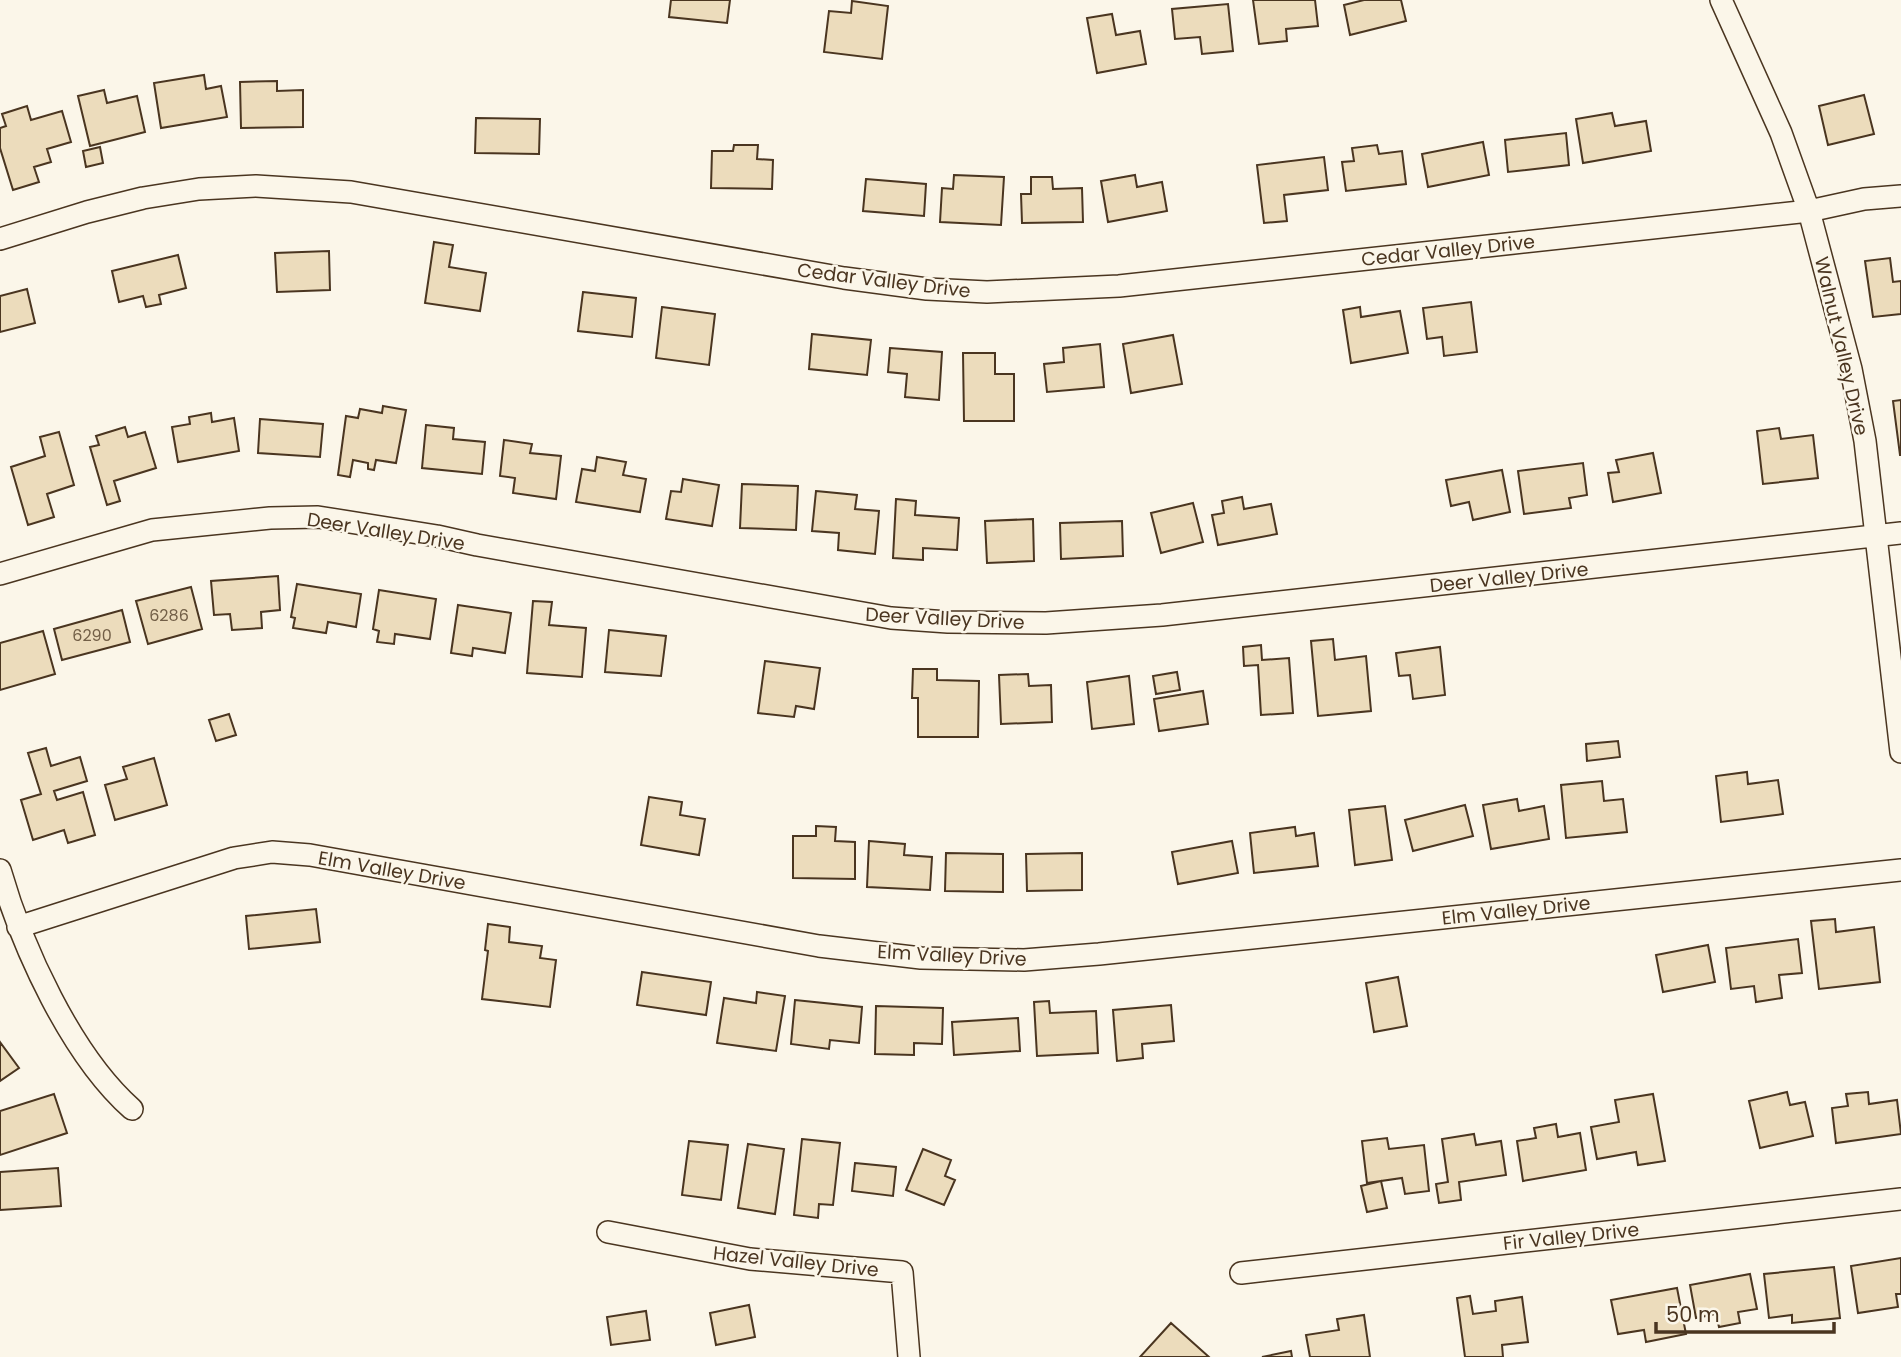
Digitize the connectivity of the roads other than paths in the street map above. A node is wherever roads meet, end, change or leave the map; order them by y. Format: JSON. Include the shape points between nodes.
{"nodes":[{"id":1,"x":1721,"y":0,"type":"edge"},
{"id":2,"x":1901,"y":196,"type":"edge"},
{"id":3,"x":1810,"y":211,"type":"junction"},
{"id":4,"x":0,"y":239,"type":"edge"},
{"id":5,"x":1901,"y":533,"type":"edge"},
{"id":6,"x":1876,"y":536,"type":"junction"},
{"id":7,"x":0,"y":574,"type":"edge"},
{"id":8,"x":1901,"y":752,"type":"edge"},
{"id":9,"x":0,"y":870,"type":"edge"},
{"id":10,"x":1901,"y":870,"type":"edge"},
{"id":11,"x":18,"y":927,"type":"junction"},
{"id":12,"x":132,"y":1109,"type":"dead end"},
{"id":13,"x":1901,"y":1199,"type":"edge"},
{"id":14,"x":608,"y":1232,"type":"dead end"},
{"id":15,"x":1241,"y":1273,"type":"dead end"},
{"id":16,"x":909,"y":1357,"type":"edge"}],
"edges":[{"from":1,"to":3,"type":"street","name":"Walnut Valley Drive","via":[[1782,133]]},
{"from":2,"to":3,"type":"street","name":"Cedar Valley Drive"},
{"from":3,"to":4,"type":"street","name":"Cedar Valley Drive","via":[[1119,286],[987,292],[844,278],[351,192],[270,187],[199,189],[143,198]]},
{"from":3,"to":6,"type":"street","name":"Walnut Valley Drive","via":[[1851,369]]},
{"from":5,"to":6,"type":"street","name":"Deer Valley Drive"},
{"from":6,"to":7,"type":"street","name":"Deer Valley Drive","via":[[1161,615],[1046,623],[891,618],[318,517],[152,530]]},
{"from":6,"to":8,"type":"street","name":"Walnut Valley Drive"},
{"from":9,"to":11,"type":"street"},
{"from":10,"to":11,"type":"street","name":"Elm Valley Drive","via":[[1024,960],[921,958],[820,946],[272,852],[202,867]]},
{"from":11,"to":12,"type":"street","via":[[69,1030]]},
{"from":13,"to":15,"type":"street","name":"Fir Valley Drive"},
{"from":14,"to":16,"type":"street","name":"Hazel Valley Drive","via":[[750,1259],[902,1272]]}]}
